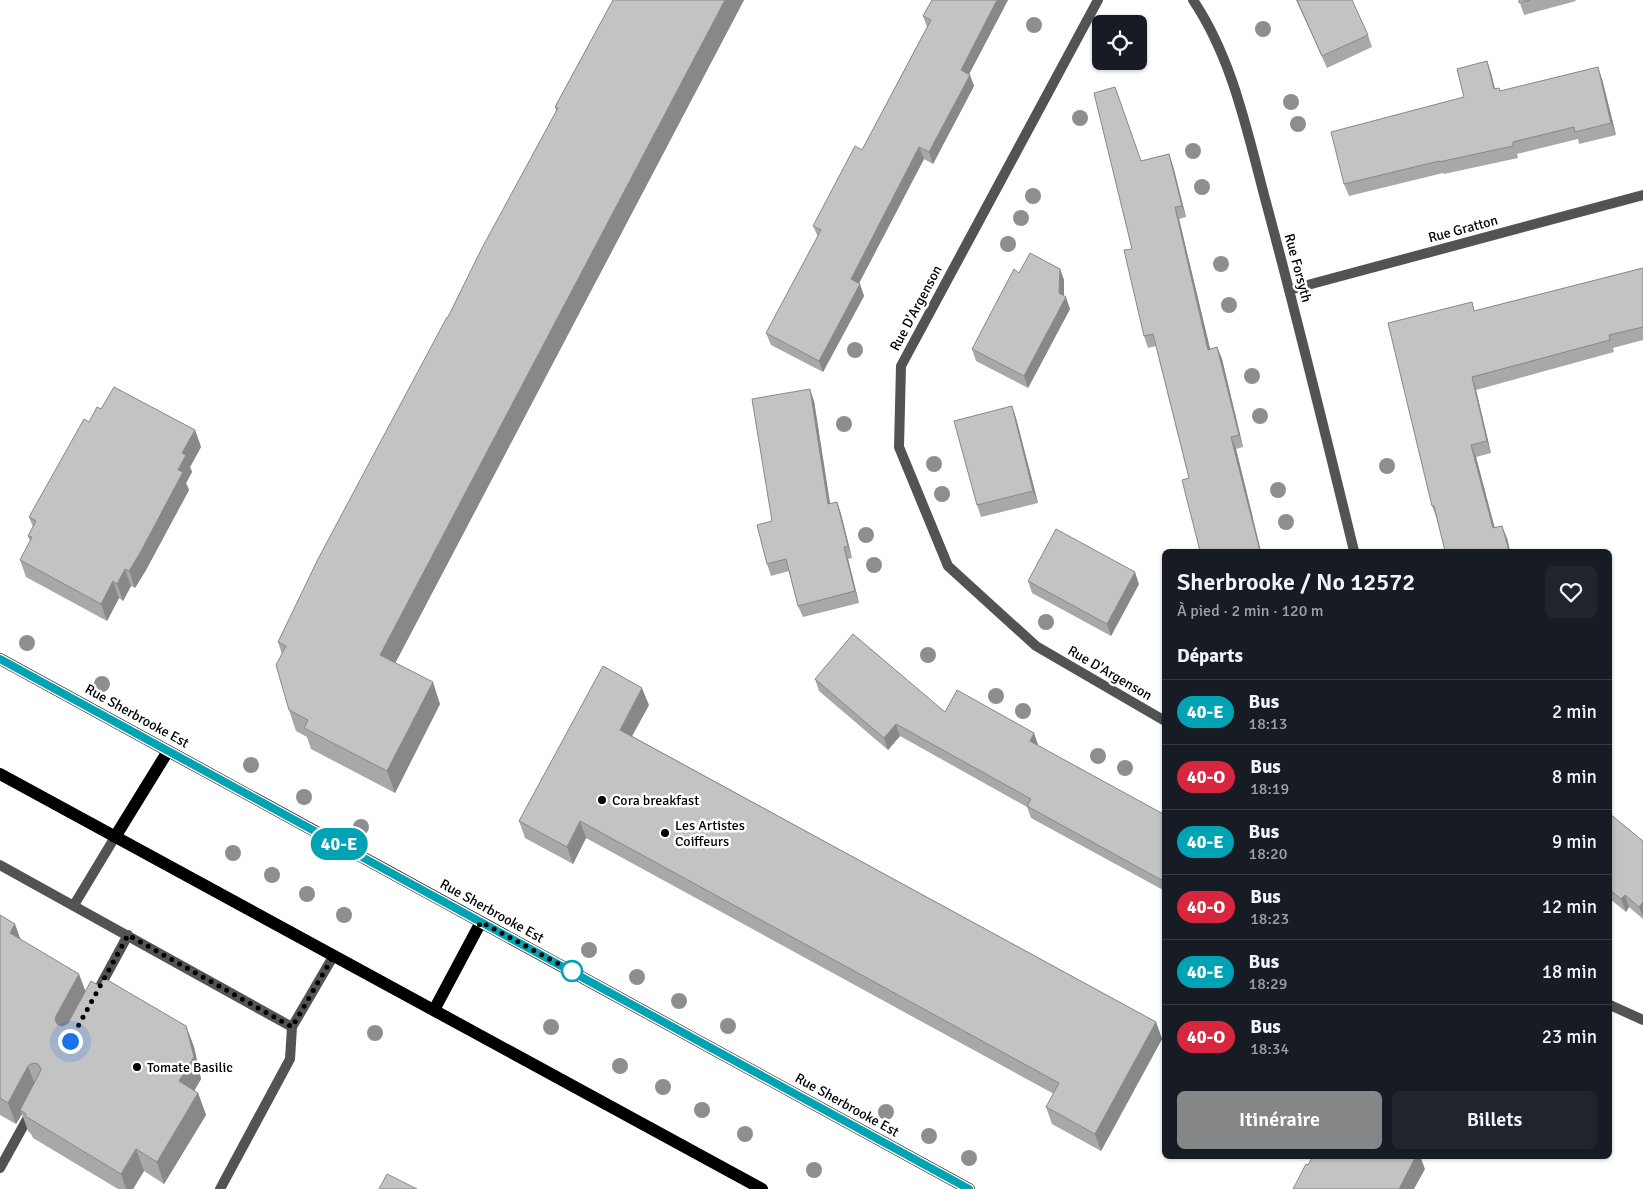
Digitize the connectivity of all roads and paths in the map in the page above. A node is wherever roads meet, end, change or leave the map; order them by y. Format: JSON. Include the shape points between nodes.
{"nodes":[{"id":1,"x":1098,"y":0,"type":"edge"},
{"id":2,"x":1193,"y":0,"type":"edge"},
{"id":3,"x":1643,"y":195,"type":"edge"},
{"id":4,"x":1290,"y":290,"type":"junction"},
{"id":5,"x":1354,"y":549,"type":"edge"},
{"id":6,"x":0,"y":659,"type":"edge"},
{"id":7,"x":1162,"y":719,"type":"edge"},
{"id":8,"x":168,"y":751,"type":"junction"},
{"id":9,"x":0,"y":774,"type":"edge"},
{"id":10,"x":115,"y":837,"type":"junction"},
{"id":11,"x":0,"y":865,"type":"edge"},
{"id":12,"x":74,"y":905,"type":"junction"},
{"id":13,"x":481,"y":922,"type":"junction"},
{"id":14,"x":128,"y":935,"type":"junction"},
{"id":15,"x":334,"y":955,"type":"junction"},
{"id":16,"x":92,"y":1000,"type":"edge"},
{"id":17,"x":1612,"y":1006,"type":"edge"},
{"id":18,"x":434,"y":1010,"type":"junction"},
{"id":19,"x":1643,"y":1020,"type":"edge"},
{"id":20,"x":292,"y":1027,"type":"junction"},
{"id":21,"x":38,"y":1100,"type":"edge"},
{"id":22,"x":0,"y":1168,"type":"edge"},
{"id":23,"x":220,"y":1189,"type":"edge"},
{"id":24,"x":762,"y":1189,"type":"edge"},
{"id":25,"x":969,"y":1189,"type":"edge"}],
"edges":[{"from":1,"to":7,"type":"street","name":"Rue D'Argenson","via":[[900,366],[899,447],[948,566],[1036,646]]},
{"from":2,"to":4,"type":"street","name":"Rue Forsyth","via":[[1225,62]]},
{"from":3,"to":4,"type":"street","name":"Rue Gratton"},
{"from":4,"to":5,"type":"street","name":"Rue Forsyth"},
{"from":6,"to":8,"type":"main road","name":"Rue Sherbrooke Est"},
{"from":8,"to":10,"type":"main road"},
{"from":8,"to":13,"type":"main road","name":"Rue Sherbrooke Est"},
{"from":9,"to":10,"type":"main road"},
{"from":10,"to":12,"type":"street"},
{"from":10,"to":15,"type":"main road"},
{"from":11,"to":12,"type":"street"},
{"from":12,"to":14,"type":"street"},
{"from":13,"to":18,"type":"main road"},
{"from":13,"to":25,"type":"main road","name":"Rue Sherbrooke Est"},
{"from":14,"to":16,"type":"street"},
{"from":14,"to":20,"type":"street"},
{"from":15,"to":18,"type":"main road"},
{"from":15,"to":20,"type":"street"},
{"from":17,"to":19,"type":"street"},
{"from":18,"to":24,"type":"main road"},
{"from":20,"to":23,"type":"street","via":[[290,1059]]},
{"from":21,"to":22,"type":"street"}]}
